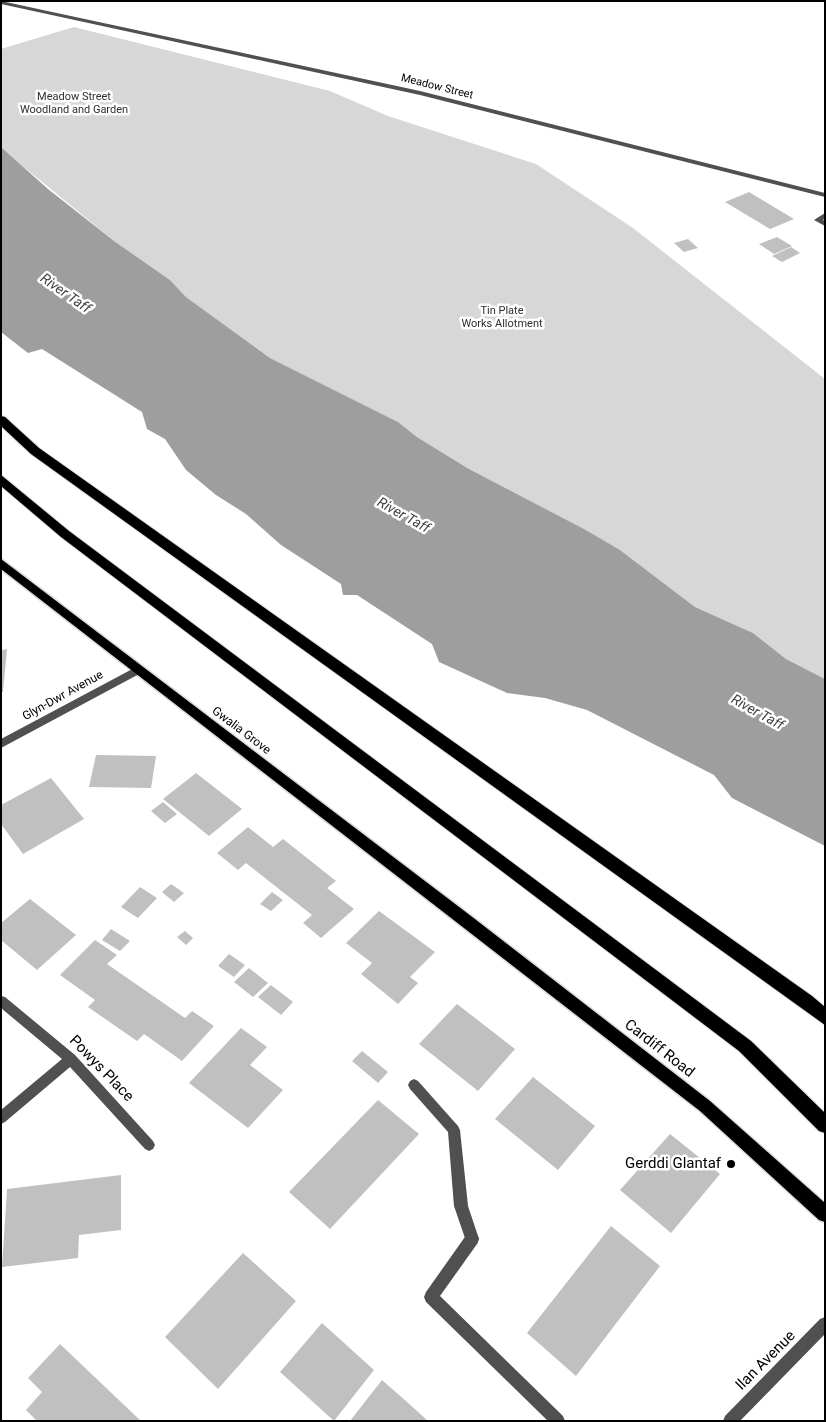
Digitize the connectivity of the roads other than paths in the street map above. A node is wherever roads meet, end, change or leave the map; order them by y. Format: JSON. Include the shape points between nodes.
{"nodes":[{"id":1,"x":1,"y":2,"type":"edge"},
{"id":2,"x":825,"y":195,"type":"edge"},
{"id":3,"x":825,"y":216,"type":"edge"},
{"id":4,"x":825,"y":224,"type":"edge"},
{"id":5,"x":1,"y":419,"type":"edge"},
{"id":6,"x":1,"y":478,"type":"edge"},
{"id":7,"x":1,"y":563,"type":"edge"},
{"id":8,"x":138,"y":670,"type":"junction"},
{"id":9,"x":1,"y":744,"type":"edge"},
{"id":10,"x":466,"y":920,"type":"joint"},
{"id":11,"x":1,"y":1001,"type":"edge"},
{"id":12,"x":825,"y":1018,"type":"edge"},
{"id":13,"x":71,"y":1059,"type":"junction"},
{"id":14,"x":414,"y":1085,"type":"dead end"},
{"id":15,"x":1,"y":1118,"type":"edge"},
{"id":16,"x":825,"y":1125,"type":"edge"},
{"id":17,"x":149,"y":1145,"type":"dead end"},
{"id":18,"x":825,"y":1214,"type":"edge"},
{"id":19,"x":825,"y":1324,"type":"edge"},
{"id":20,"x":558,"y":1421,"type":"edge"},
{"id":21,"x":730,"y":1421,"type":"edge"}],
"edges":[{"from":1,"to":2,"type":"street","name":"Meadow Street","via":[[420,93]]},
{"from":3,"to":4,"type":"street","via":[[818,220]]},
{"from":5,"to":12,"type":"highway","via":[[35,451],[798,995]]},
{"from":6,"to":16,"type":"highway","via":[[65,534],[745,1046]]},
{"from":7,"to":8,"type":"main road","name":"Gwalia Grove"},
{"from":8,"to":9,"type":"street","name":"Glyn-Dwr Avenue"},
{"from":8,"to":10,"type":"main road","name":"Gwalia Grove"},
{"from":10,"to":18,"type":"main road","name":"Cardiff Road","via":[[705,1106]]},
{"from":11,"to":13,"type":"street","name":"Powys Place"},
{"from":13,"to":15,"type":"street"},
{"from":13,"to":17,"type":"street","name":"Powys Place"},
{"from":14,"to":20,"type":"street","via":[[454,1130],[461,1206],[472,1239],[431,1297]]},
{"from":19,"to":21,"type":"street","name":"Ilan Avenue"}]}
